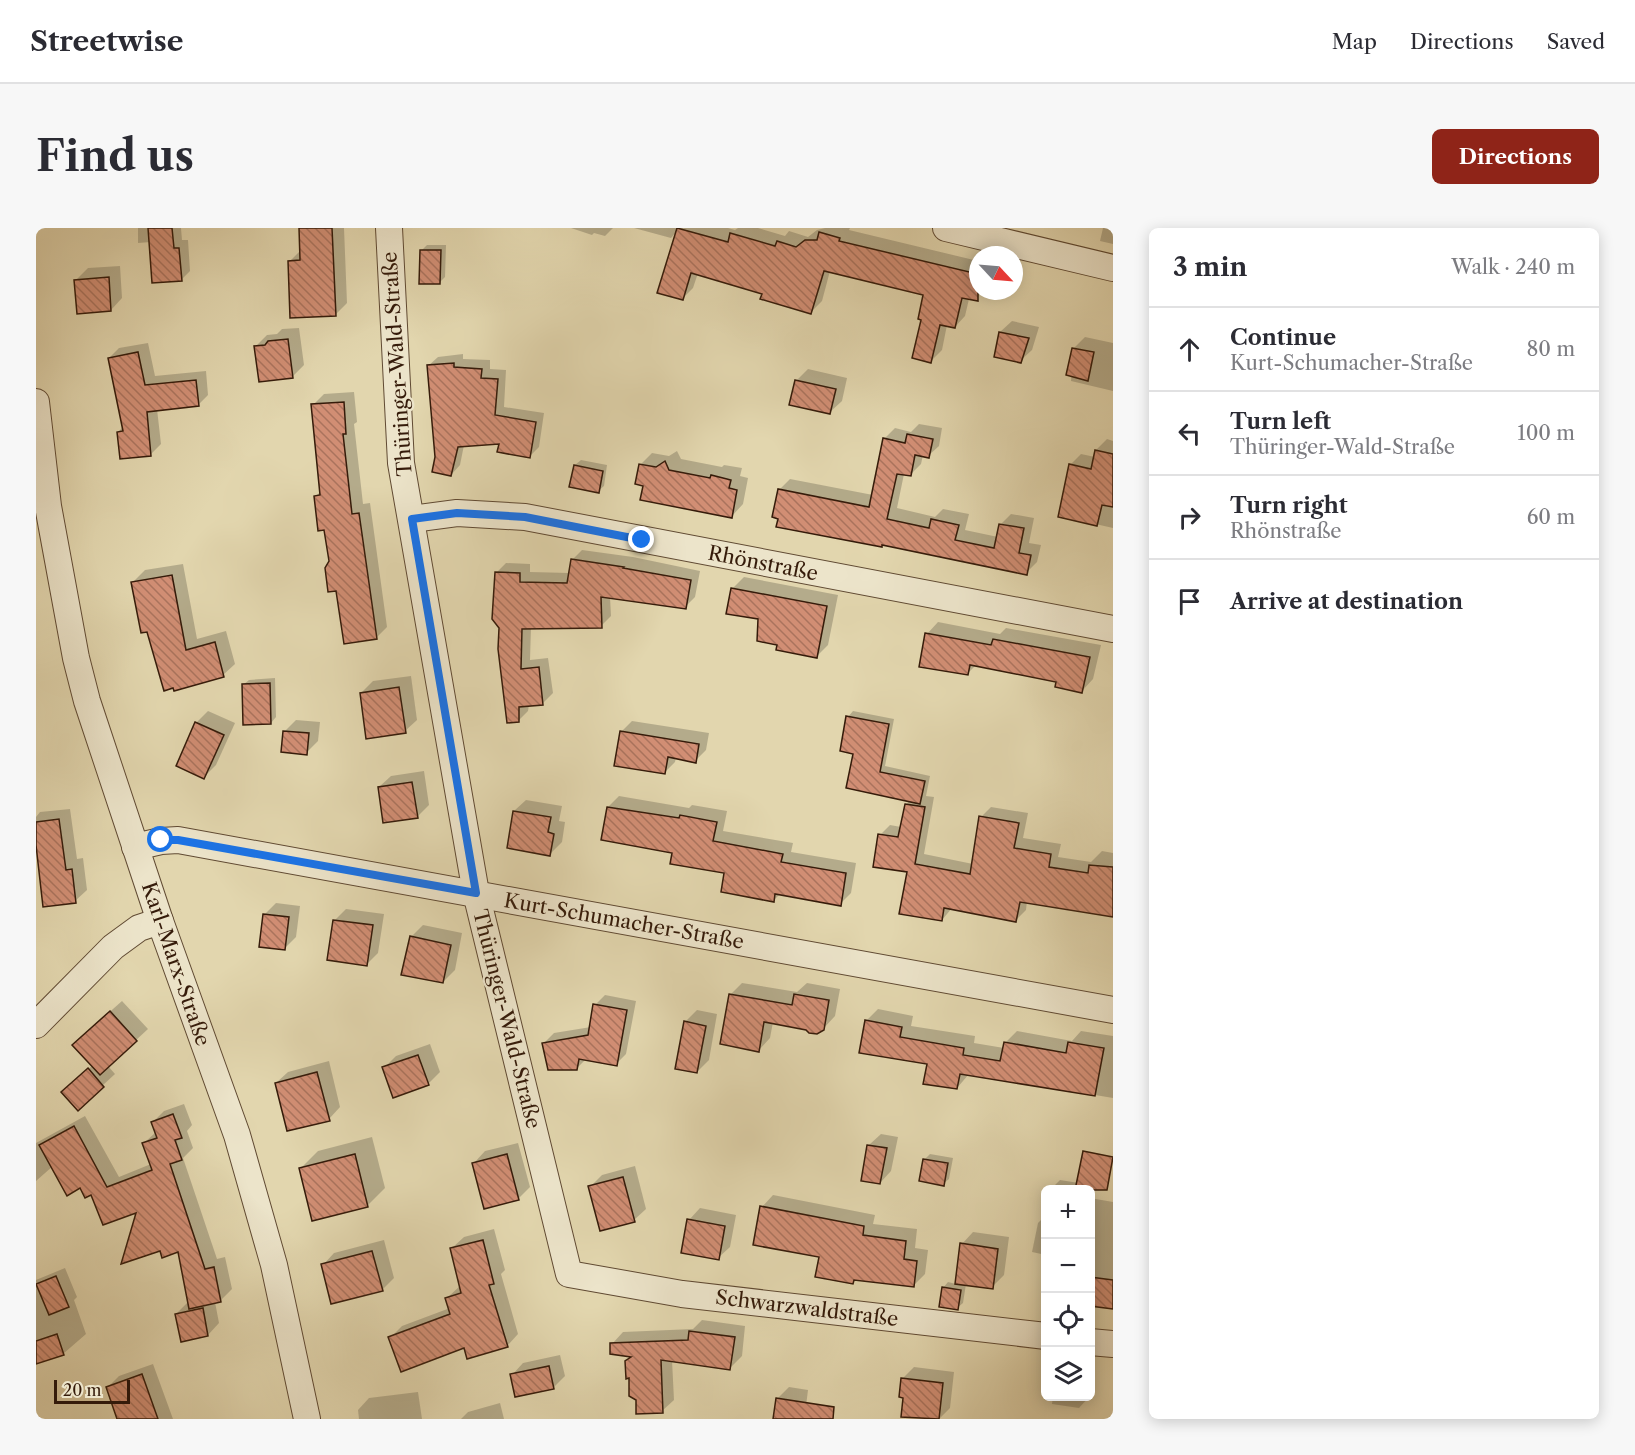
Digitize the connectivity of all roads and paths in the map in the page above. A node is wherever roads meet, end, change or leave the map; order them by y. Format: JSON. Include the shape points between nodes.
{"nodes":[{"id":1,"x":388,"y":228,"type":"edge"},
{"id":2,"x":946,"y":228,"type":"edge"},
{"id":3,"x":1113,"y":268,"type":"edge"},
{"id":4,"x":36,"y":402,"type":"edge"},
{"id":5,"x":412,"y":519,"type":"junction"},
{"id":6,"x":1113,"y":629,"type":"edge"},
{"id":7,"x":135,"y":847,"type":"junction"},
{"id":8,"x":476,"y":893,"type":"junction"},
{"id":9,"x":160,"y":921,"type":"junction"},
{"id":10,"x":1113,"y":1010,"type":"edge"},
{"id":11,"x":36,"y":1025,"type":"edge"},
{"id":12,"x":569,"y":1274,"type":"joint"},
{"id":13,"x":1041,"y":1335,"type":"edge"},
{"id":14,"x":1095,"y":1342,"type":"edge"},
{"id":15,"x":1113,"y":1344,"type":"edge"},
{"id":16,"x":307,"y":1419,"type":"edge"}],
"edges":[{"from":1,"to":5,"type":"street","name":"Thüringer-Wald-Straße","via":[[400,464]]},
{"from":2,"to":3,"type":"street"},
{"from":4,"to":7,"type":"street","name":"Karl-Marx-Straße","via":[[48,506],[76,658]]},
{"from":5,"to":6,"type":"street","name":"Rhönstraße","via":[[457,513],[525,517]]},
{"from":5,"to":8,"type":"street","name":"Thüringer-Wald-Straße"},
{"from":7,"to":8,"type":"street","name":"Kurt-Schumacher-Straße","via":[[178,840]]},
{"from":7,"to":9,"type":"street","name":"Karl-Marx-Straße"},
{"from":8,"to":10,"type":"street","name":"Kurt-Schumacher-Straße"},
{"from":8,"to":12,"type":"street","name":"Thüringer-Wald-Straße"},
{"from":9,"to":11,"type":"street","via":[[139,928],[113,947]]},
{"from":9,"to":16,"type":"street","name":"Karl-Marx-Straße","via":[[237,1135],[274,1265]]},
{"from":12,"to":13,"type":"street","name":"Schwarzwaldstraße","via":[[682,1294]]},
{"from":14,"to":15,"type":"street"}]}
